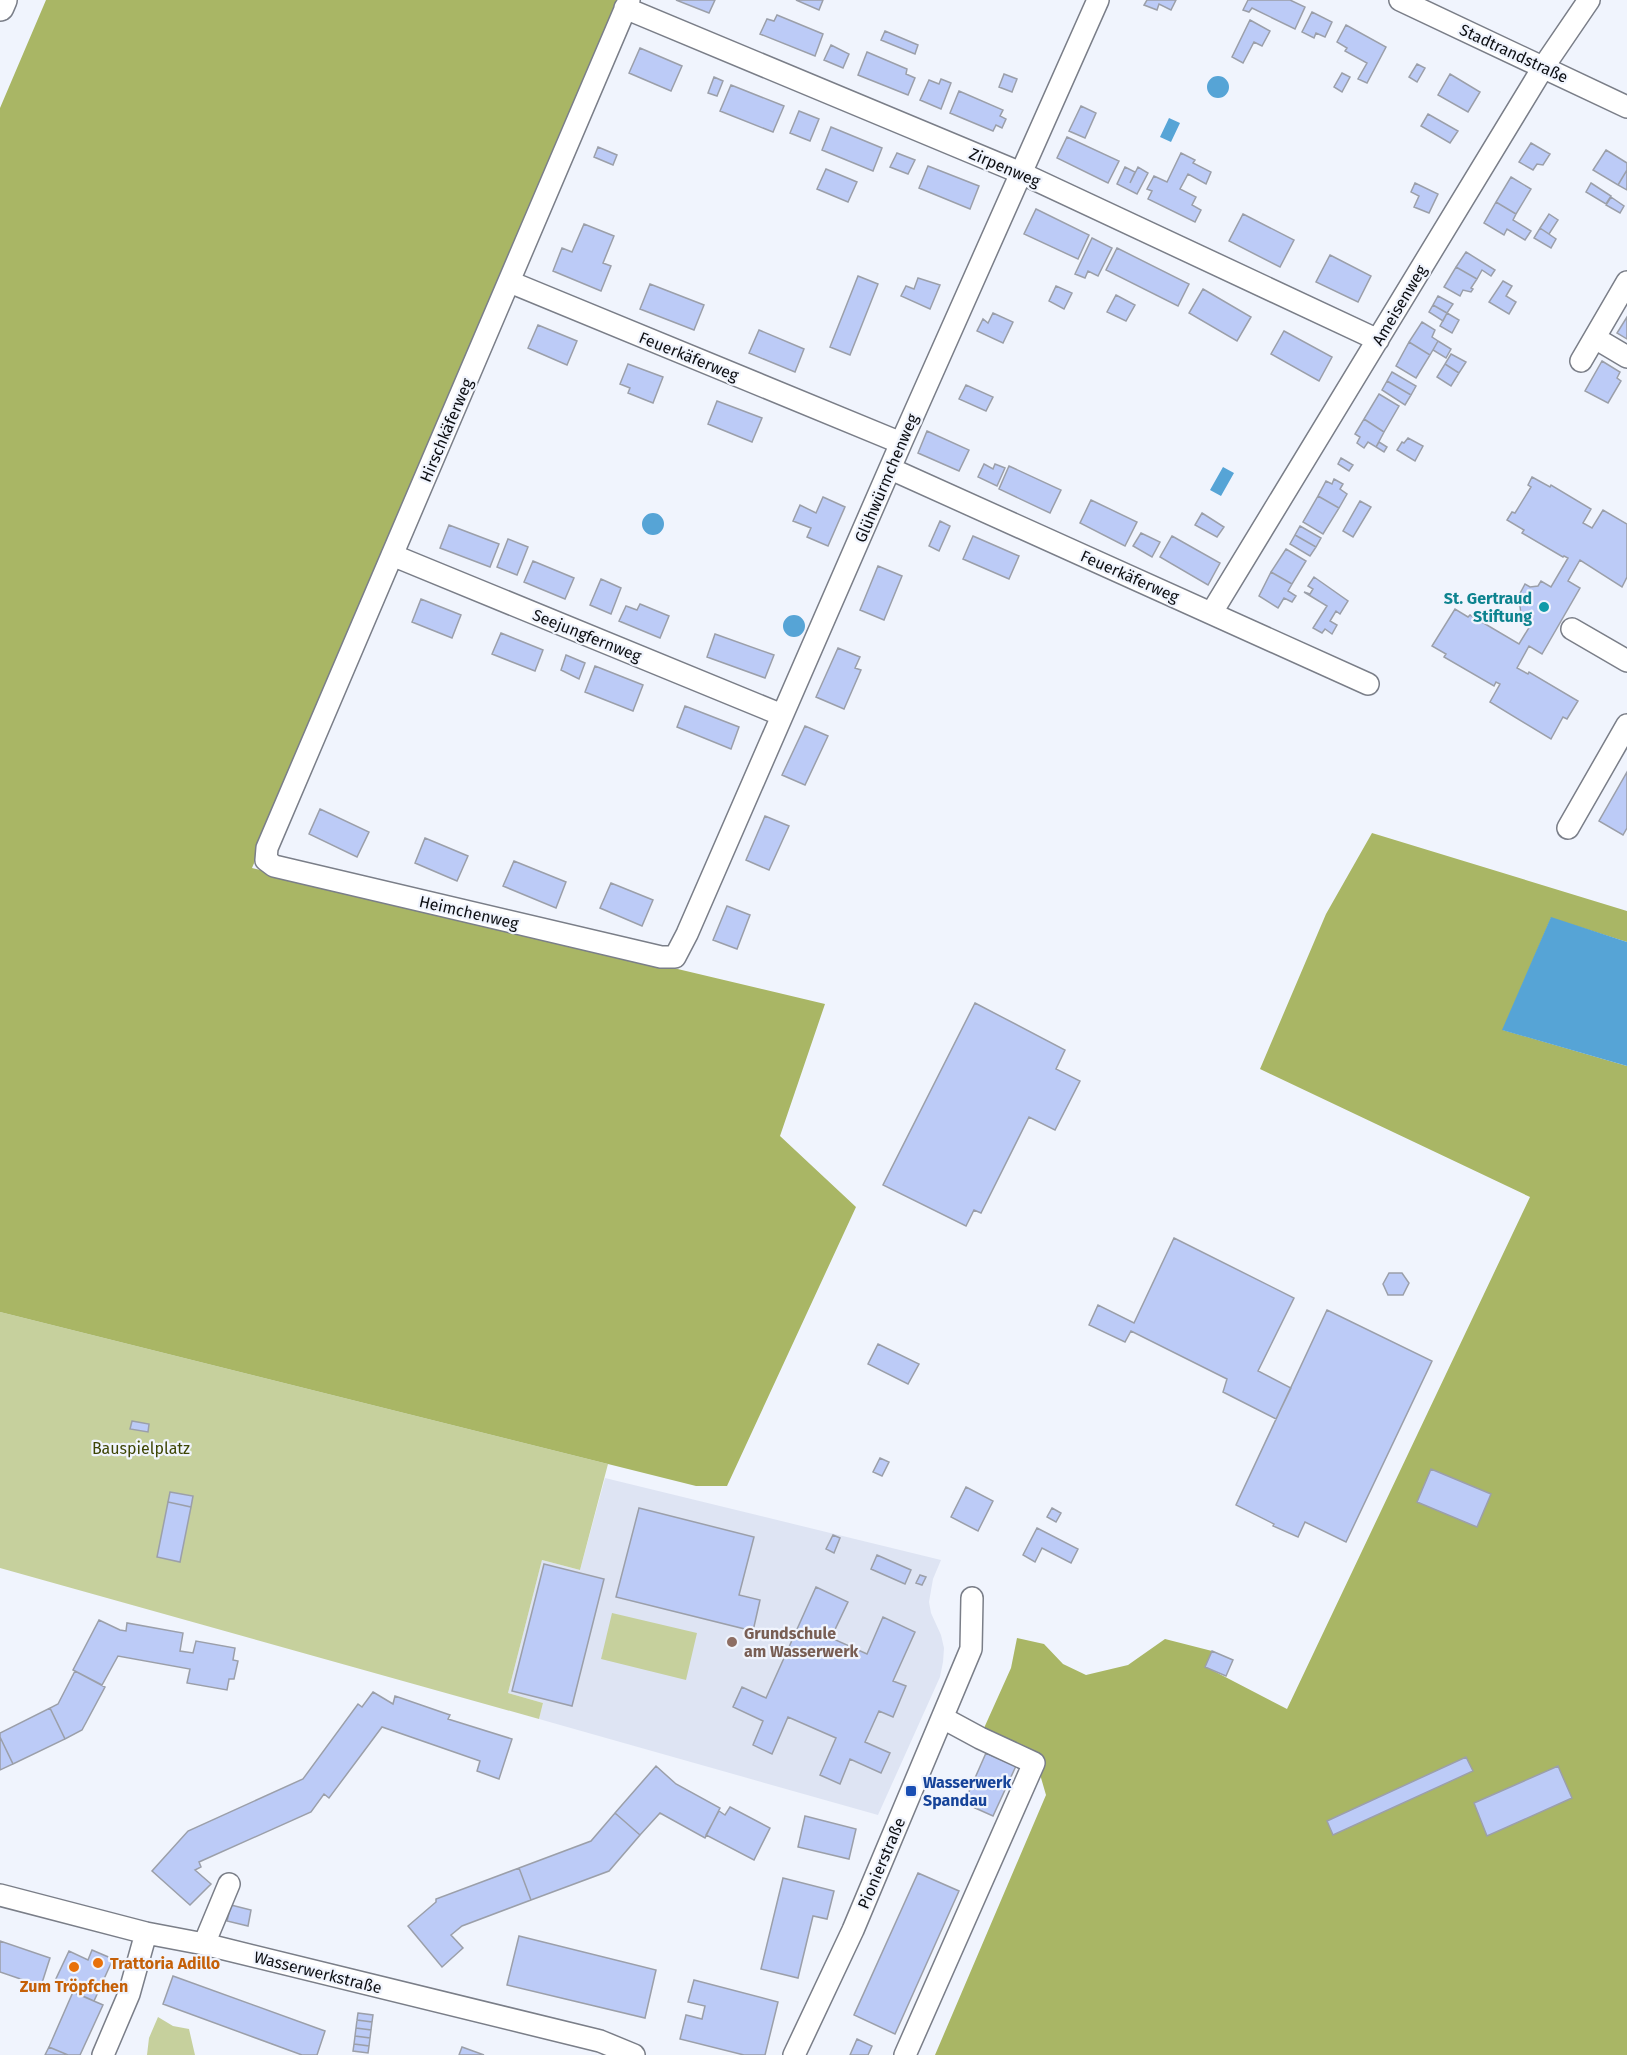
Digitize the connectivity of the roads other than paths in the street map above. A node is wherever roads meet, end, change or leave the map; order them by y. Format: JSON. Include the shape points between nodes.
{"nodes":[{"id":1,"x":3,"y":0,"type":"edge"},
{"id":2,"x":1098,"y":0,"type":"edge"},
{"id":3,"x":1400,"y":0,"type":"edge"},
{"id":4,"x":1589,"y":0,"type":"edge"},
{"id":5,"x":627,"y":4,"type":"edge"},
{"id":6,"x":0,"y":8,"type":"edge"},
{"id":7,"x":1544,"y":66,"type":"junction"},
{"id":8,"x":1627,"y":107,"type":"edge"},
{"id":9,"x":1021,"y":173,"type":"junction"},
{"id":10,"x":510,"y":282,"type":"junction"},
{"id":11,"x":1627,"y":282,"type":"edge"},
{"id":12,"x":1595,"y":338,"type":"junction"},
{"id":13,"x":1378,"y":339,"type":"junction"},
{"id":14,"x":1627,"y":357,"type":"edge"},
{"id":15,"x":1581,"y":361,"type":"dead end"},
{"id":16,"x":901,"y":443,"type":"junction"},
{"id":17,"x":891,"y":469,"type":"junction"},
{"id":18,"x":392,"y":555,"type":"junction"},
{"id":19,"x":1212,"y":612,"type":"junction"},
{"id":20,"x":1572,"y":629,"type":"dead end"},
{"id":21,"x":1627,"y":661,"type":"edge"},
{"id":22,"x":1368,"y":684,"type":"dead end"},
{"id":23,"x":782,"y":715,"type":"junction"},
{"id":24,"x":1627,"y":725,"type":"edge"},
{"id":25,"x":1568,"y":828,"type":"dead end"},
{"id":26,"x":266,"y":860,"type":"joint"},
{"id":27,"x":675,"y":957,"type":"joint"},
{"id":28,"x":972,"y":1598,"type":"dead end"},
{"id":29,"x":943,"y":1718,"type":"junction"},
{"id":30,"x":229,"y":1884,"type":"dead end"},
{"id":31,"x":0,"y":1895,"type":"edge"},
{"id":32,"x":146,"y":1933,"type":"junction"},
{"id":33,"x":204,"y":1944,"type":"junction"},
{"id":34,"x":103,"y":2055,"type":"edge"},
{"id":35,"x":634,"y":2055,"type":"edge"},
{"id":36,"x":794,"y":2055,"type":"edge"},
{"id":37,"x":905,"y":2055,"type":"edge"}],
"edges":[{"from":1,"to":6,"type":"main road"},
{"from":2,"to":9,"type":"street","name":"Glühwürmchenweg"},
{"from":3,"to":7,"type":"street","name":"Stadtrandstraße"},
{"from":4,"to":7,"type":"street","name":"Ameisenweg"},
{"from":5,"to":9,"type":"street","name":"Zirpenweg"},
{"from":5,"to":10,"type":"street","name":"Hirschkäferweg"},
{"from":7,"to":8,"type":"street","name":"Stadtrandstraße"},
{"from":7,"to":13,"type":"street","name":"Ameisenweg"},
{"from":9,"to":13,"type":"street","name":"Zirpenweg"},
{"from":9,"to":16,"type":"street","name":"Glühwürmchenweg"},
{"from":10,"to":16,"type":"street","name":"Feuerkäferweg"},
{"from":10,"to":18,"type":"street","name":"Hirschkäferweg"},
{"from":11,"to":12,"type":"street"},
{"from":12,"to":14,"type":"street"},
{"from":12,"to":15,"type":"street"},
{"from":13,"to":19,"type":"street","name":"Ameisenweg"},
{"from":16,"to":17,"type":"street","name":"Glühwürmchenweg"},
{"from":17,"to":19,"type":"street","name":"Feuerkäferweg"},
{"from":17,"to":23,"type":"street","name":"Glühwürmchenweg"},
{"from":18,"to":23,"type":"street","name":"Seejungfernweg"},
{"from":18,"to":26,"type":"street","name":"Hirschkäferweg","via":[[267,848]]},
{"from":19,"to":22,"type":"street","name":"Feuerkäferweg"},
{"from":20,"to":21,"type":"street"},
{"from":23,"to":27,"type":"street","name":"Glühwürmchenweg"},
{"from":24,"to":25,"type":"street"},
{"from":26,"to":27,"type":"street","name":"Heimchenweg","via":[[274,866]]},
{"from":28,"to":29,"type":"street","name":"Pionierstraße","via":[[971,1649]]},
{"from":29,"to":36,"type":"street","name":"Pionierstraße","via":[[853,1930]]},
{"from":29,"to":37,"type":"street","via":[[1034,1763]]},
{"from":30,"to":33,"type":"street"},
{"from":31,"to":32,"type":"street","name":"Wasserwerkstraße"},
{"from":32,"to":33,"type":"street","name":"Wasserwerkstraße"},
{"from":32,"to":34,"type":"street","via":[[129,1994]]},
{"from":33,"to":35,"type":"street","name":"Wasserwerkstraße","via":[[600,2041]]}]}
